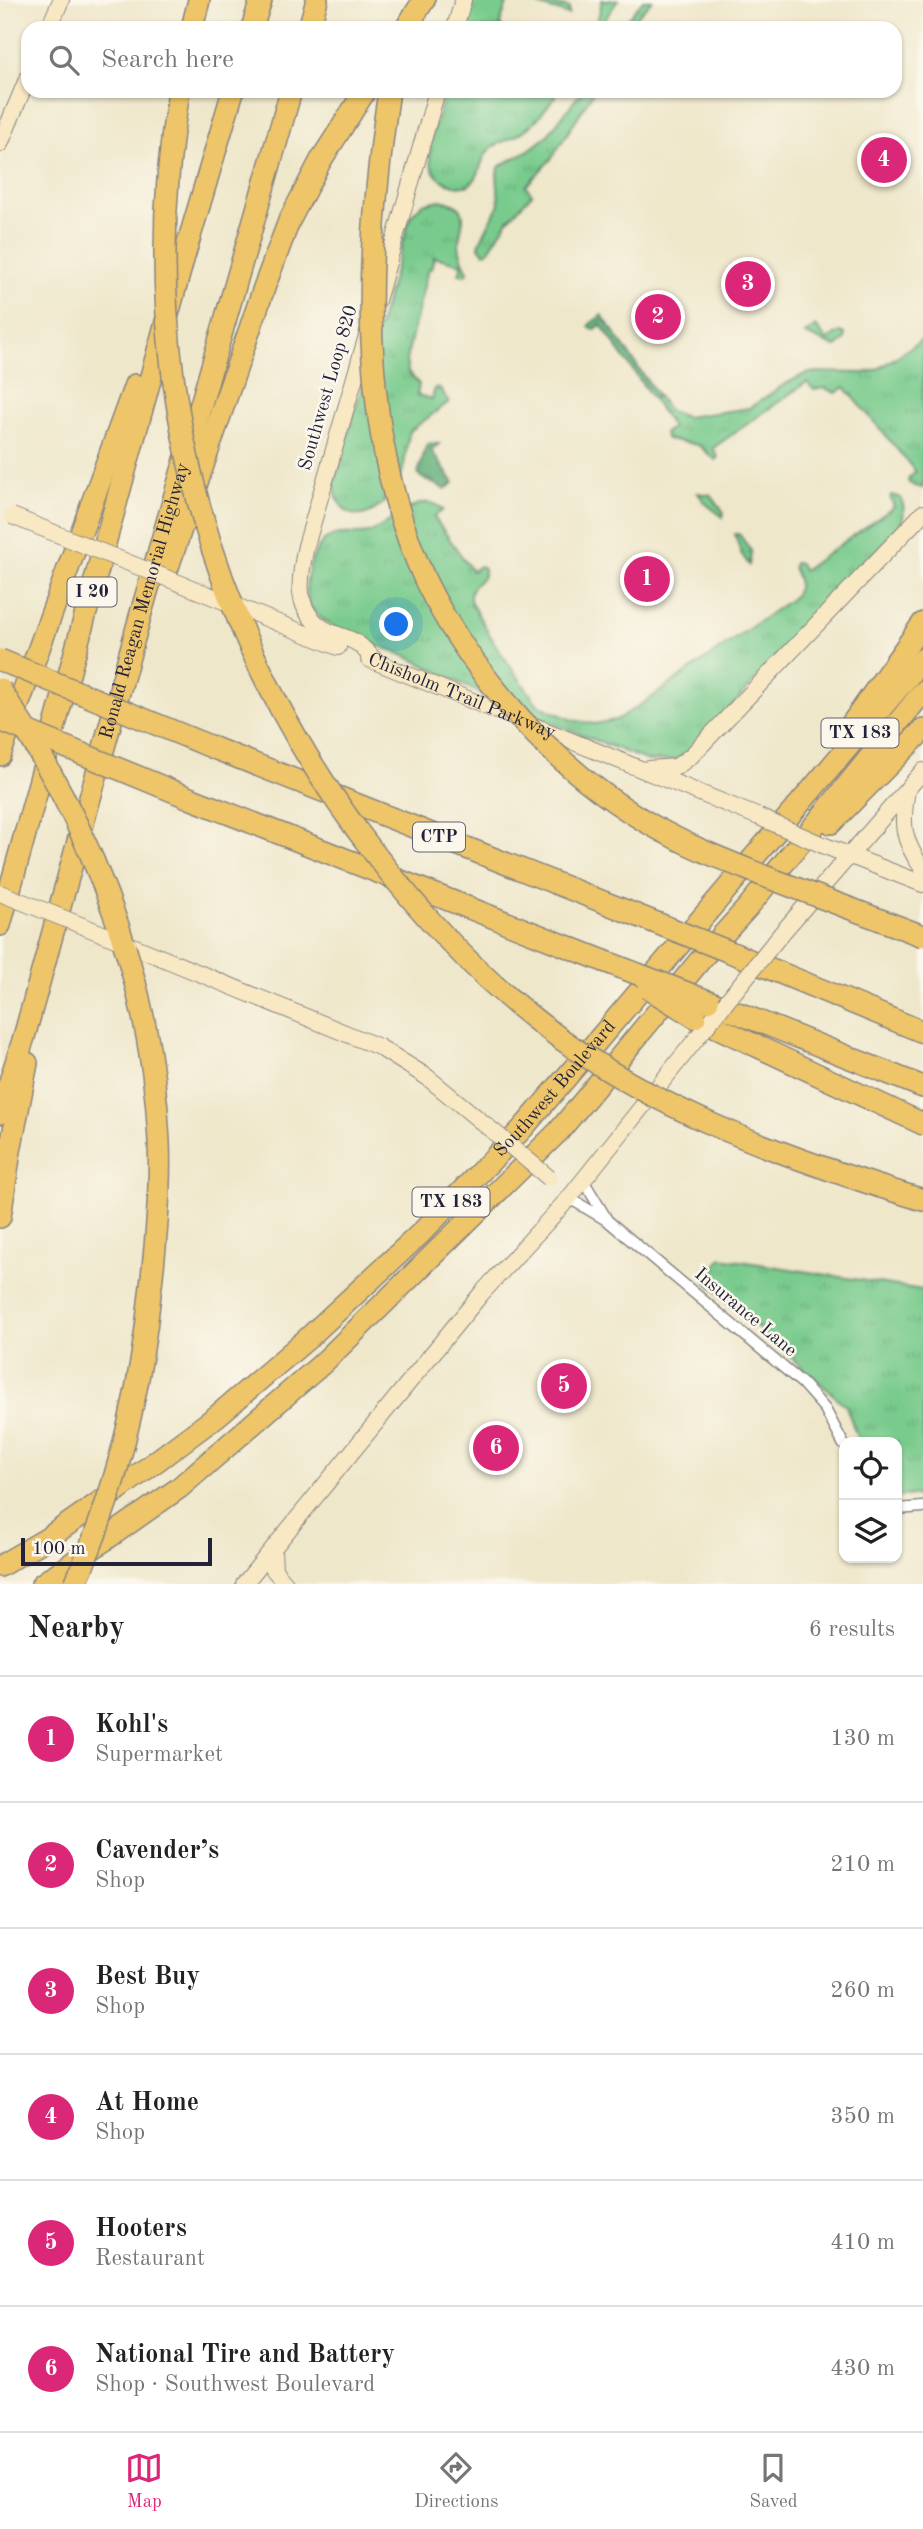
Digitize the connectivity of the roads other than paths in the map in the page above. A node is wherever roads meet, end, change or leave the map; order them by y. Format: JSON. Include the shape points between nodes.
{"nodes":[{"id":1,"x":61,"y":0,"type":"edge"},
{"id":2,"x":199,"y":0,"type":"edge"},
{"id":3,"x":261,"y":0,"type":"edge"},
{"id":4,"x":317,"y":0,"type":"edge"},
{"id":5,"x":406,"y":0,"type":"edge"},
{"id":6,"x":424,"y":0,"type":"edge"},
{"id":7,"x":463,"y":0,"type":"edge"},
{"id":8,"x":52,"y":21,"type":"edge"},
{"id":9,"x":194,"y":21,"type":"edge"},
{"id":10,"x":254,"y":21,"type":"edge"},
{"id":11,"x":311,"y":21,"type":"edge"},
{"id":12,"x":402,"y":21,"type":"edge"},
{"id":13,"x":410,"y":21,"type":"edge"},
{"id":14,"x":457,"y":21,"type":"edge"},
{"id":15,"x":21,"y":94,"type":"edge"},
{"id":16,"x":178,"y":98,"type":"edge"},
{"id":17,"x":231,"y":98,"type":"edge"},
{"id":18,"x":289,"y":98,"type":"edge"},
{"id":19,"x":361,"y":98,"type":"edge"},
{"id":20,"x":388,"y":98,"type":"edge"},
{"id":21,"x":435,"y":98,"type":"edge"},
{"id":22,"x":0,"y":144,"type":"edge"},
{"id":23,"x":183,"y":260,"type":"junction"},
{"id":24,"x":6,"y":513,"type":"edge"},
{"id":25,"x":923,"y":513,"type":"edge"},
{"id":26,"x":141,"y":613,"type":"junction"},
{"id":27,"x":923,"y":623,"type":"edge"},
{"id":28,"x":923,"y":659,"type":"edge"},
{"id":29,"x":0,"y":660,"type":"edge"},
{"id":30,"x":377,"y":662,"type":"junction"},
{"id":31,"x":0,"y":689,"type":"edge"},
{"id":32,"x":923,"y":692,"type":"edge"},
{"id":33,"x":0,"y":720,"type":"edge"},
{"id":34,"x":923,"y":730,"type":"edge"},
{"id":35,"x":0,"y":755,"type":"edge"},
{"id":36,"x":641,"y":769,"type":"junction"},
{"id":37,"x":923,"y":771,"type":"edge"},
{"id":38,"x":907,"y":790,"type":"junction"},
{"id":39,"x":797,"y":807,"type":"junction"},
{"id":40,"x":849,"y":856,"type":"junction"},
{"id":41,"x":923,"y":869,"type":"edge"},
{"id":42,"x":923,"y":884,"type":"edge"},
{"id":43,"x":0,"y":893,"type":"edge"},
{"id":44,"x":748,"y":907,"type":"junction"},
{"id":45,"x":0,"y":925,"type":"edge"},
{"id":46,"x":923,"y":936,"type":"edge"},
{"id":47,"x":701,"y":1009,"type":"junction"},
{"id":48,"x":923,"y":1032,"type":"edge"},
{"id":49,"x":23,"y":1037,"type":"junction"},
{"id":50,"x":923,"y":1087,"type":"edge"},
{"id":51,"x":0,"y":1113,"type":"edge"},
{"id":52,"x":923,"y":1125,"type":"edge"},
{"id":53,"x":583,"y":1180,"type":"junction"},
{"id":54,"x":569,"y":1198,"type":"junction"},
{"id":55,"x":923,"y":1200,"type":"edge"},
{"id":56,"x":0,"y":1217,"type":"edge"},
{"id":57,"x":608,"y":1221,"type":"junction"},
{"id":58,"x":840,"y":1437,"type":"edge"},
{"id":59,"x":923,"y":1507,"type":"edge"},
{"id":60,"x":902,"y":1509,"type":"edge"},
{"id":61,"x":273,"y":1549,"type":"junction"},
{"id":62,"x":0,"y":1564,"type":"edge"},
{"id":63,"x":42,"y":1584,"type":"edge"},
{"id":64,"x":75,"y":1584,"type":"edge"},
{"id":65,"x":244,"y":1584,"type":"edge"},
{"id":66,"x":286,"y":1584,"type":"edge"}],
"edges":[{"from":1,"to":8,"type":"main road"},
{"from":2,"to":9,"type":"highway"},
{"from":3,"to":10,"type":"highway"},
{"from":4,"to":11,"type":"highway"},
{"from":5,"to":12,"type":"highway"},
{"from":6,"to":13,"type":"highway"},
{"from":7,"to":14,"type":"main road"},
{"from":15,"to":22,"type":"main road"},
{"from":16,"to":55,"type":"highway","bridge":true,"via":[[166,198],[164,279],[183,440],[207,533],[243,632],[279,708],[319,776],[442,935],[499,991],[558,1037],[693,1116],[765,1148]]},
{"from":17,"to":23,"type":"highway","number":"I 20"},
{"from":18,"to":26,"type":"highway","name":"Ronald Reagan Memorial Highway","number":"I 20"},
{"from":19,"to":26,"type":"highway","via":[[289,221],[162,587]]},
{"from":20,"to":46,"type":"highway","bridge":true,"via":[[375,234],[372,329],[376,393],[387,464],[404,524],[426,581],[453,631],[537,736],[629,811],[693,847]]},
{"from":21,"to":30,"type":"main road","name":"Southwest Loop 820","via":[[301,574],[300,596],[314,622],[356,642]]},
{"from":23,"to":35,"type":"highway","via":[[159,299],[133,392]]},
{"from":23,"to":45,"type":"highway","number":"I 20"},
{"from":24,"to":30,"type":"main road","name":"Chisholm Trail Parkway","bridge":true},
{"from":25,"to":36,"type":"main road","via":[[691,756],[676,767]]},
{"from":26,"to":49,"type":"highway","name":"Ronald Reagan Memorial Highway","number":"I 20"},
{"from":27,"to":39,"type":"highway"},
{"from":28,"to":39,"type":"highway","name":"Southwest Boulevard","number":"TX 183"},
{"from":29,"to":48,"type":"highway","number":"CTP","bridge":true},
{"from":30,"to":36,"type":"main road","name":"Chisholm Trail Parkway"},
{"from":31,"to":64,"type":"highway","bridge":true,"via":[[54,775],[106,887],[134,977],[157,1104],[157,1231],[144,1346],[114,1478]]},
{"from":32,"to":44,"type":"highway","name":"Southwest Boulevard","number":"TX 183"},
{"from":33,"to":47,"type":"highway","bridge":true,"via":[[604,961]]},
{"from":34,"to":44,"type":"highway"},
{"from":36,"to":40,"type":"main road","name":"Chisholm Trail Parkway","bridge":true},
{"from":37,"to":38,"type":"main road"},
{"from":38,"to":40,"type":"main road"},
{"from":38,"to":41,"type":"main road","via":[[903,833]]},
{"from":39,"to":62,"type":"highway","name":"Southwest Boulevard","number":"TX 183","via":[[523,1128],[422,1232],[217,1416],[120,1489]]},
{"from":40,"to":42,"type":"main road","name":"Chisholm Trail Parkway"},
{"from":40,"to":53,"type":"main road","bridge":true},
{"from":43,"to":54,"type":"main road","bridge":true,"via":[[379,1047],[427,1077]]},
{"from":44,"to":63,"type":"highway","name":"Southwest Boulevard","number":"TX 183","via":[[559,1131],[323,1363],[179,1488]]},
{"from":47,"to":50,"type":"highway"},
{"from":47,"to":52,"type":"highway"},
{"from":49,"to":51,"type":"highway","name":"Ronald Reagan Memorial Highway","number":"I 20"},
{"from":49,"to":56,"type":"highway","via":[[28,1067]]},
{"from":53,"to":54,"type":"main road"},
{"from":53,"to":57,"type":"street","name":"Insurance Lane"},
{"from":54,"to":57,"type":"street","name":"Insurance Lane"},
{"from":54,"to":61,"type":"main road","via":[[481,1294]]},
{"from":57,"to":58,"type":"street","name":"Insurance Lane","via":[[802,1383],[825,1409]]},
{"from":59,"to":60,"type":"street"},
{"from":61,"to":65,"type":"main road"},
{"from":61,"to":66,"type":"main road","via":[[274,1570]]}]}
